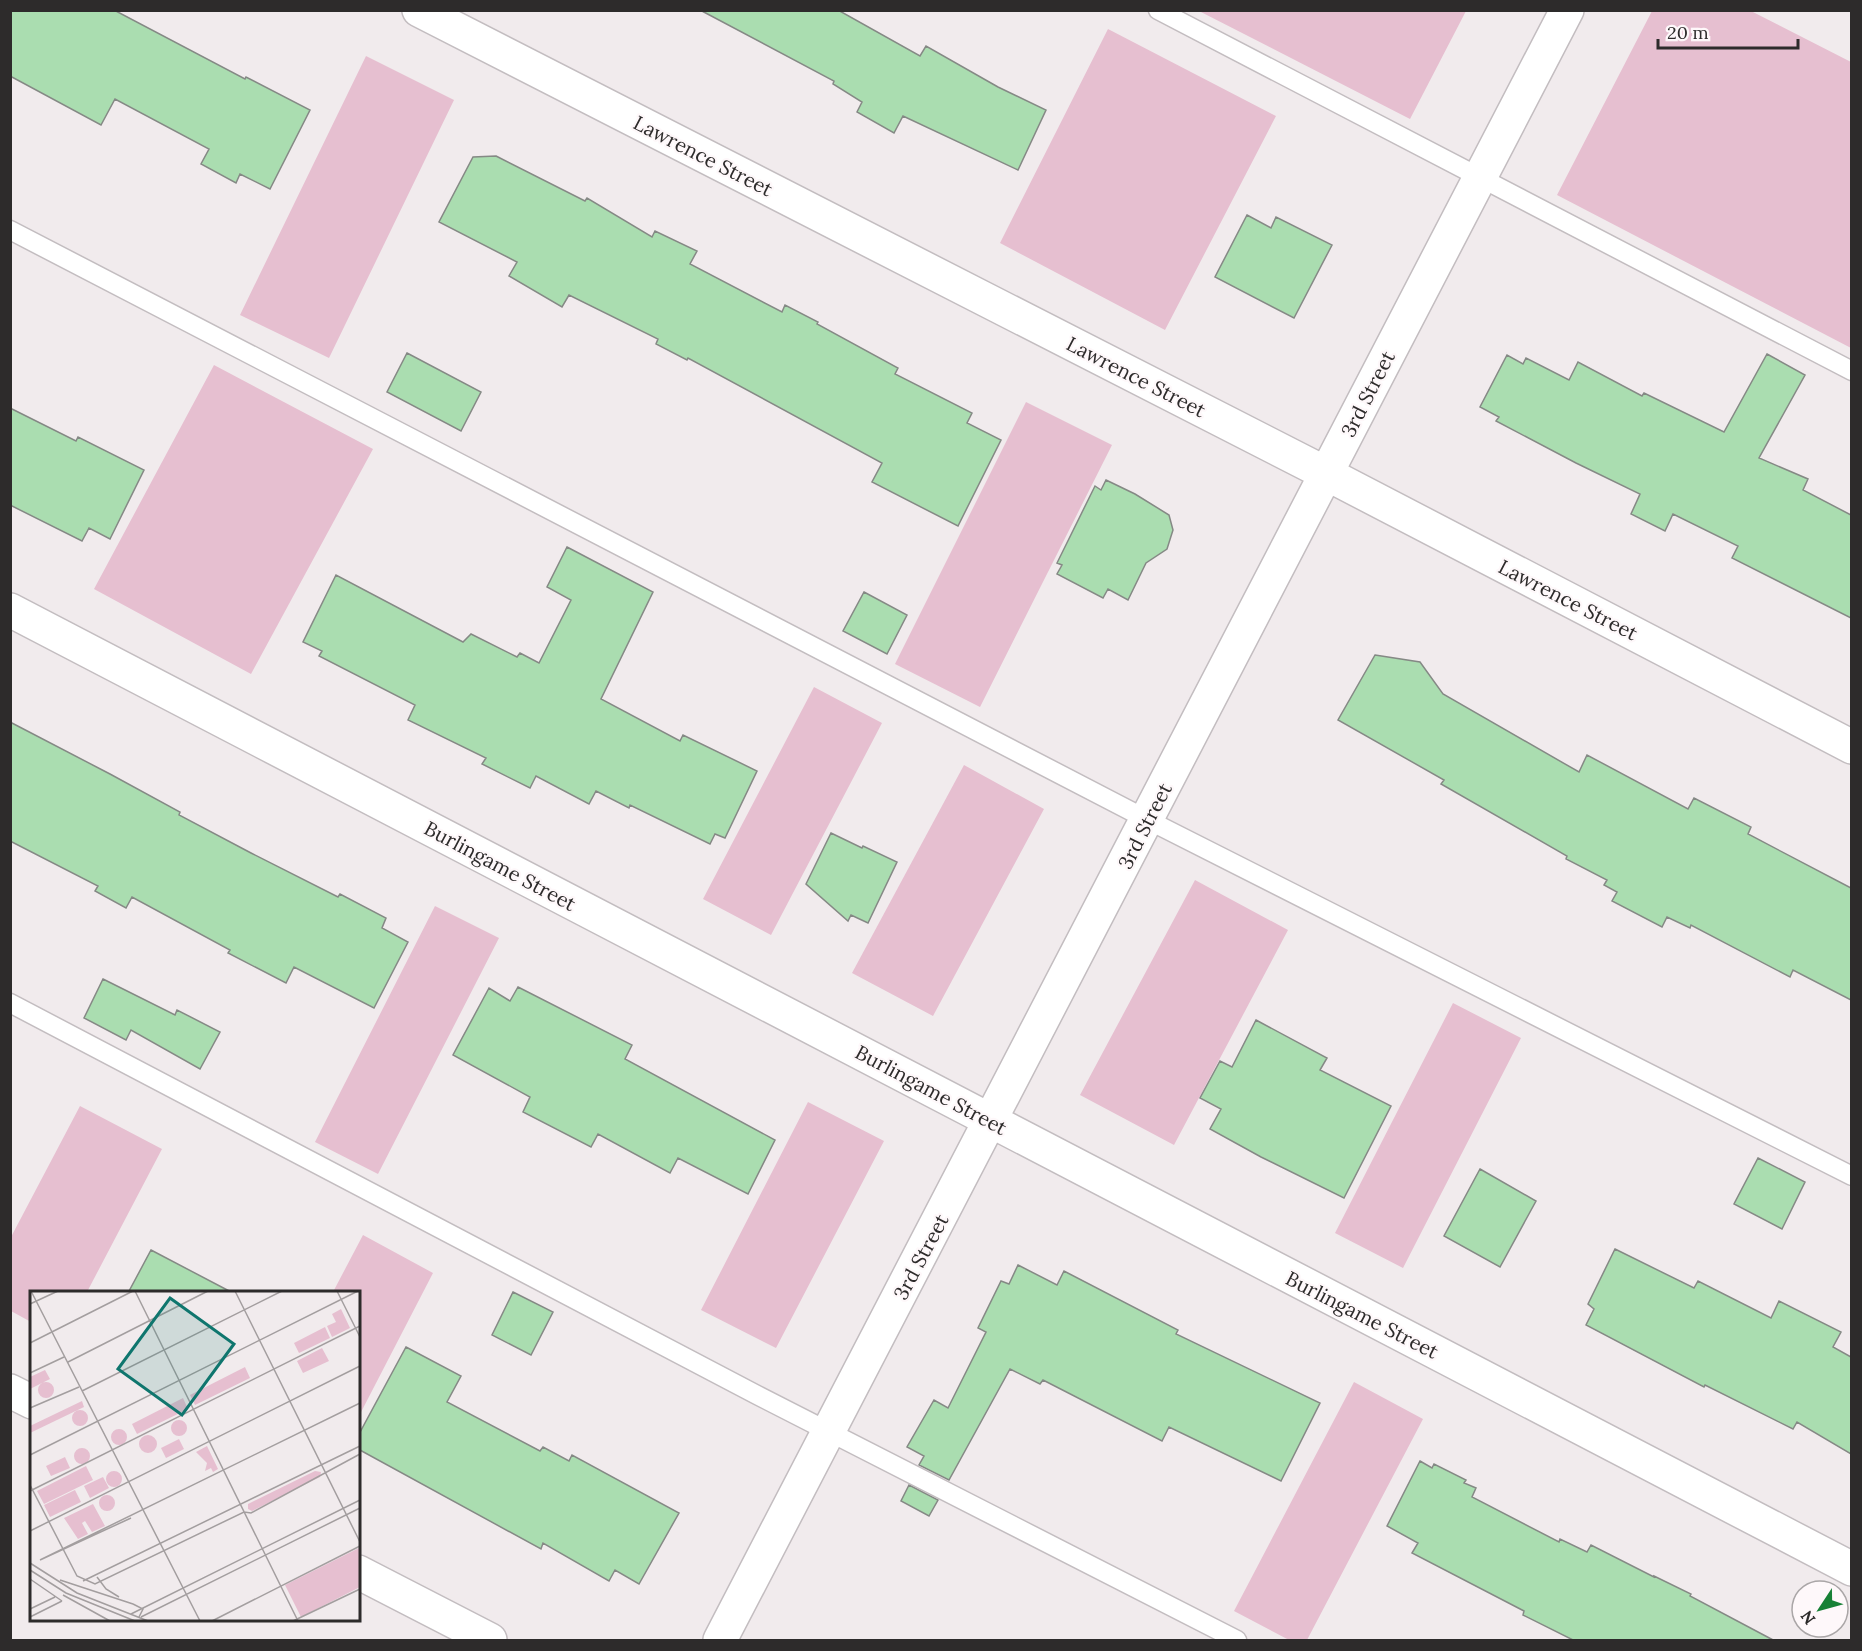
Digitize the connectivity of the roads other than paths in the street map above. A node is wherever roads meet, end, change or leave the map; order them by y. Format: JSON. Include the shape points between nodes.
{"nodes":[{"id":1,"x":419,"y":10,"type":"edge"},
{"id":2,"x":1158,"y":10,"type":"edge"},
{"id":3,"x":1567,"y":10,"type":"edge"},
{"id":4,"x":1480,"y":178,"type":"junction"},
{"id":5,"x":10,"y":230,"type":"edge"},
{"id":6,"x":1851,"y":370,"type":"edge"},
{"id":7,"x":1326,"y":474,"type":"junction"},
{"id":8,"x":10,"y":610,"type":"edge"},
{"id":9,"x":1851,"y":747,"type":"edge"},
{"id":10,"x":1148,"y":820,"type":"junction"},
{"id":11,"x":10,"y":1003,"type":"edge"},
{"id":12,"x":992,"y":1122,"type":"junction"},
{"id":13,"x":1851,"y":1176,"type":"edge"},
{"id":14,"x":10,"y":1391,"type":"edge"},
{"id":15,"x":30,"y":1401,"type":"edge"},
{"id":16,"x":829,"y":1432,"type":"junction"},
{"id":17,"x":1851,"y":1569,"type":"edge"},
{"id":18,"x":360,"y":1573,"type":"edge"},
{"id":19,"x":490,"y":1641,"type":"edge"},
{"id":20,"x":720,"y":1641,"type":"edge"},
{"id":21,"x":1237,"y":1641,"type":"edge"}],
"edges":[{"from":1,"to":7,"type":"street","name":"Lawrence Street"},
{"from":2,"to":4,"type":"lane"},
{"from":3,"to":4,"type":"street","name":"3rd Street"},
{"from":4,"to":6,"type":"lane"},
{"from":4,"to":7,"type":"street","name":"3rd Street"},
{"from":5,"to":10,"type":"lane"},
{"from":7,"to":9,"type":"street","name":"Lawrence Street"},
{"from":7,"to":10,"type":"street","name":"3rd Street"},
{"from":8,"to":12,"type":"street","name":"Burlingame Street"},
{"from":10,"to":12,"type":"street","name":"3rd Street"},
{"from":10,"to":13,"type":"lane"},
{"from":11,"to":16,"type":"lane"},
{"from":12,"to":16,"type":"street","name":"3rd Street"},
{"from":12,"to":17,"type":"street","name":"Burlingame Street"},
{"from":14,"to":15,"type":"street"},
{"from":16,"to":20,"type":"street","name":"3rd Street"},
{"from":16,"to":21,"type":"lane"},
{"from":18,"to":19,"type":"street"}]}
